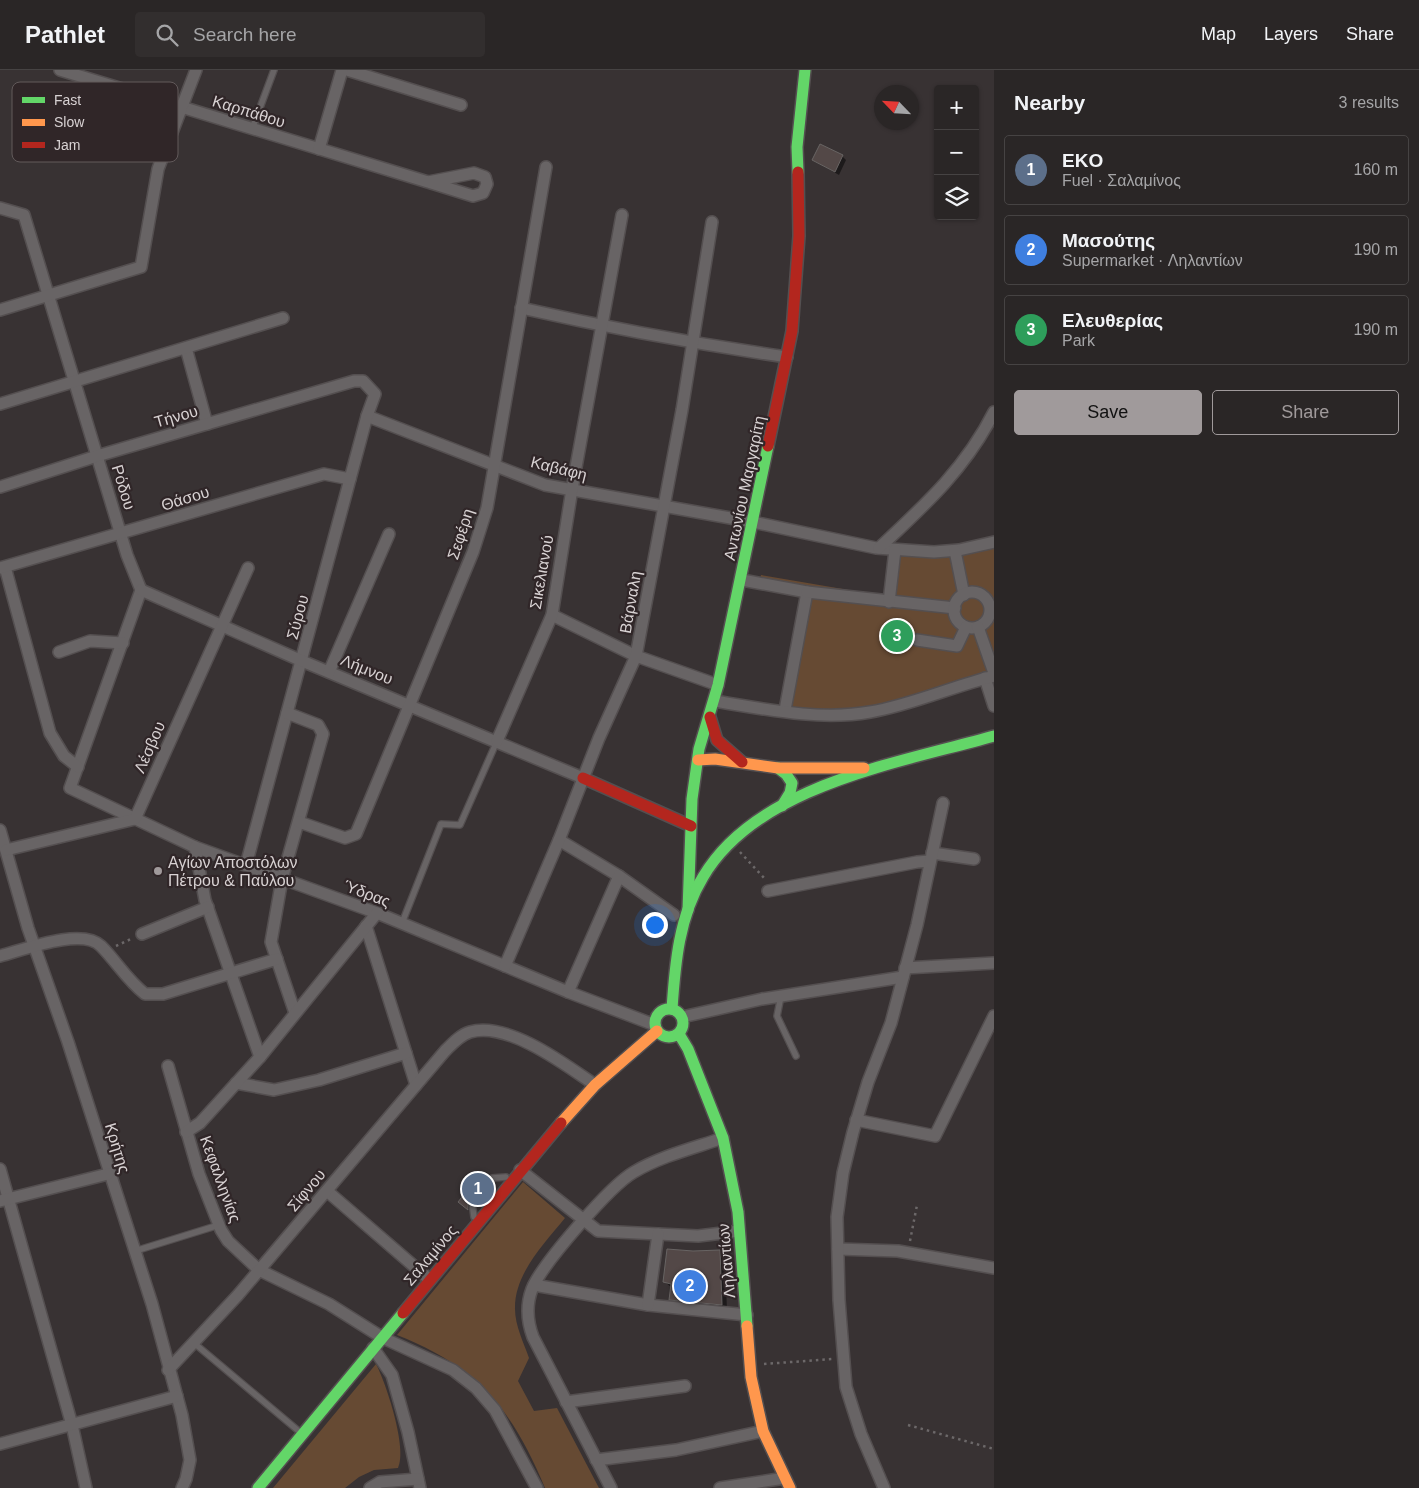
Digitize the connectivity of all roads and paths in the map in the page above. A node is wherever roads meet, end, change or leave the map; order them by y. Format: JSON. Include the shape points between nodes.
{"nodes":[{"id":1,"x":60,"y":70,"type":"edge"},
{"id":2,"x":196,"y":70,"type":"edge"},
{"id":3,"x":274,"y":70,"type":"edge"},
{"id":4,"x":342,"y":70,"type":"edge"},
{"id":5,"x":347,"y":70,"type":"edge"},
{"id":6,"x":805,"y":70,"type":"edge"},
{"id":7,"x":99,"y":82,"type":"edge"},
{"id":8,"x":461,"y":105,"type":"dead end"},
{"id":9,"x":178,"y":106,"type":"edge"},
{"id":10,"x":183,"y":108,"type":"junction"},
{"id":11,"x":178,"y":120,"type":"edge"},
{"id":12,"x":252,"y":129,"type":"junction"},
{"id":13,"x":319,"y":149,"type":"junction"},
{"id":14,"x":161,"y":162,"type":"edge"},
{"id":15,"x":546,"y":167,"type":"dead end"},
{"id":16,"x":463,"y":175,"type":"junction"},
{"id":17,"x":428,"y":182,"type":"junction"},
{"id":18,"x":462,"y":192,"type":"junction"},
{"id":19,"x":0,"y":208,"type":"edge"},
{"id":20,"x":622,"y":215,"type":"dead end"},
{"id":21,"x":712,"y":222,"type":"dead end"},
{"id":22,"x":49,"y":296,"type":"junction"},
{"id":23,"x":521,"y":308,"type":"junction"},
{"id":24,"x":0,"y":310,"type":"edge"},
{"id":25,"x":283,"y":318,"type":"dead end"},
{"id":26,"x":602,"y":326,"type":"junction"},
{"id":27,"x":693,"y":343,"type":"junction"},
{"id":28,"x":186,"y":348,"type":"junction"},
{"id":29,"x":787,"y":356,"type":"junction"},
{"id":30,"x":75,"y":381,"type":"junction"},
{"id":31,"x":363,"y":381,"type":"joint"},
{"id":32,"x":0,"y":404,"type":"edge"},
{"id":33,"x":994,"y":412,"type":"edge"},
{"id":34,"x":367,"y":416,"type":"junction"},
{"id":35,"x":206,"y":424,"type":"junction"},
{"id":36,"x":98,"y":456,"type":"junction"},
{"id":37,"x":494,"y":465,"type":"junction"},
{"id":38,"x":350,"y":479,"type":"junction"},
{"id":39,"x":0,"y":487,"type":"edge"},
{"id":40,"x":572,"y":489,"type":"junction"},
{"id":41,"x":664,"y":506,"type":"junction"},
{"id":42,"x":753,"y":522,"type":"junction"},
{"id":43,"x":121,"y":534,"type":"junction"},
{"id":44,"x":389,"y":534,"type":"dead end"},
{"id":45,"x":994,"y":542,"type":"edge"},
{"id":46,"x":879,"y":548,"type":"junction"},
{"id":47,"x":895,"y":550,"type":"junction"},
{"id":48,"x":955,"y":551,"type":"junction"},
{"id":49,"x":3,"y":568,"type":"edge"},
{"id":50,"x":248,"y":568,"type":"dead end"},
{"id":51,"x":742,"y":580,"type":"junction"},
{"id":52,"x":141,"y":590,"type":"junction"},
{"id":53,"x":807,"y":592,"type":"junction"},
{"id":54,"x":964,"y":595,"type":"junction"},
{"id":55,"x":889,"y":602,"type":"junction"},
{"id":56,"x":992,"y":607,"type":"edge"},
{"id":57,"x":955,"y":608,"type":"junction"},
{"id":58,"x":552,"y":615,"type":"junction"},
{"id":59,"x":223,"y":625,"type":"junction"},
{"id":60,"x":966,"y":627,"type":"junction"},
{"id":61,"x":978,"y":627,"type":"junction"},
{"id":62,"x":917,"y":640,"type":"dead end"},
{"id":63,"x":123,"y":643,"type":"junction"},
{"id":64,"x":58,"y":652,"type":"dead end"},
{"id":65,"x":636,"y":656,"type":"junction"},
{"id":66,"x":302,"y":661,"type":"junction"},
{"id":67,"x":329,"y":672,"type":"junction"},
{"id":68,"x":991,"y":675,"type":"edge"},
{"id":69,"x":718,"y":685,"type":"junction"},
{"id":70,"x":714,"y":701,"type":"junction"},
{"id":71,"x":408,"y":704,"type":"junction"},
{"id":72,"x":994,"y":706,"type":"edge"},
{"id":73,"x":785,"y":710,"type":"junction"},
{"id":74,"x":288,"y":713,"type":"junction"},
{"id":75,"x":710,"y":717,"type":"junction"},
{"id":76,"x":994,"y":736,"type":"edge"},
{"id":77,"x":497,"y":741,"type":"junction"},
{"id":78,"x":698,"y":760,"type":"junction"},
{"id":79,"x":743,"y":763,"type":"junction"},
{"id":80,"x":889,"y":766,"type":"junction"},
{"id":81,"x":78,"y":767,"type":"junction"},
{"id":82,"x":778,"y":768,"type":"junction"},
{"id":83,"x":583,"y":778,"type":"junction"},
{"id":84,"x":943,"y":803,"type":"dead end"},
{"id":85,"x":782,"y":806,"type":"junction"},
{"id":86,"x":134,"y":819,"type":"junction"},
{"id":87,"x":299,"y":822,"type":"junction"},
{"id":88,"x":691,"y":826,"type":"junction"},
{"id":89,"x":0,"y":830,"type":"edge"},
{"id":90,"x":559,"y":840,"type":"junction"},
{"id":91,"x":730,"y":841,"type":"junction"},
{"id":92,"x":195,"y":847,"type":"junction"},
{"id":93,"x":6,"y":850,"type":"junction"},
{"id":94,"x":931,"y":857,"type":"junction"},
{"id":95,"x":691,"y":859,"type":"junction"},
{"id":96,"x":974,"y":859,"type":"dead end"},
{"id":97,"x":712,"y":862,"type":"junction"},
{"id":98,"x":246,"y":865,"type":"junction"},
{"id":99,"x":619,"y":876,"type":"junction"},
{"id":100,"x":282,"y":879,"type":"junction"},
{"id":101,"x":771,"y":890,"type":"joint"},
{"id":102,"x":208,"y":907,"type":"junction"},
{"id":103,"x":688,"y":910,"type":"junction"},
{"id":104,"x":377,"y":913,"type":"junction"},
{"id":105,"x":674,"y":915,"type":"dead end"},
{"id":106,"x":402,"y":923,"type":"junction"},
{"id":107,"x":366,"y":926,"type":"junction"},
{"id":108,"x":142,"y":934,"type":"joint"},
{"id":109,"x":35,"y":946,"type":"junction"},
{"id":110,"x":104,"y":952,"type":"junction"},
{"id":111,"x":0,"y":956,"type":"edge"},
{"id":112,"x":277,"y":959,"type":"junction"},
{"id":113,"x":994,"y":963,"type":"edge"},
{"id":114,"x":505,"y":966,"type":"junction"},
{"id":115,"x":904,"y":972,"type":"junction"},
{"id":116,"x":231,"y":974,"type":"junction"},
{"id":117,"x":568,"y":992,"type":"junction"},
{"id":118,"x":781,"y":996,"type":"junction"},
{"id":119,"x":672,"y":1009,"type":"junction"},
{"id":120,"x":296,"y":1014,"type":"junction"},
{"id":121,"x":994,"y":1016,"type":"edge"},
{"id":122,"x":682,"y":1017,"type":"junction"},
{"id":123,"x":656,"y":1028,"type":"junction"},
{"id":124,"x":679,"y":1034,"type":"junction"},
{"id":125,"x":406,"y":1052,"type":"junction"},
{"id":126,"x":796,"y":1056,"type":"dead end"},
{"id":127,"x":260,"y":1057,"type":"junction"},
{"id":128,"x":168,"y":1066,"type":"dead end"},
{"id":129,"x":236,"y":1083,"type":"junction"},
{"id":130,"x":416,"y":1085,"type":"junction"},
{"id":131,"x":595,"y":1085,"type":"junction"},
{"id":132,"x":856,"y":1120,"type":"junction"},
{"id":133,"x":186,"y":1132,"type":"junction"},
{"id":134,"x":723,"y":1138,"type":"junction"},
{"id":135,"x":0,"y":1168,"type":"edge"},
{"id":136,"x":520,"y":1170,"type":"junction"},
{"id":137,"x":108,"y":1174,"type":"junction"},
{"id":138,"x":506,"y":1177,"type":"dead end"},
{"id":139,"x":326,"y":1191,"type":"junction"},
{"id":140,"x":4,"y":1200,"type":"edge"},
{"id":141,"x":917,"y":1205,"type":"dead end"},
{"id":142,"x":474,"y":1217,"type":"dead end"},
{"id":143,"x":584,"y":1222,"type":"junction"},
{"id":144,"x":218,"y":1225,"type":"junction"},
{"id":145,"x":739,"y":1231,"type":"junction"},
{"id":146,"x":658,"y":1234,"type":"junction"},
{"id":147,"x":838,"y":1249,"type":"junction"},
{"id":148,"x":134,"y":1251,"type":"junction"},
{"id":149,"x":908,"y":1252,"type":"junction"},
{"id":150,"x":994,"y":1268,"type":"edge"},
{"id":151,"x":259,"y":1270,"type":"junction"},
{"id":152,"x":430,"y":1280,"type":"junction"},
{"id":153,"x":534,"y":1285,"type":"junction"},
{"id":154,"x":648,"y":1305,"type":"junction"},
{"id":155,"x":747,"y":1315,"type":"junction"},
{"id":156,"x":383,"y":1338,"type":"junction"},
{"id":157,"x":194,"y":1343,"type":"junction"},
{"id":158,"x":373,"y":1348,"type":"junction"},
{"id":159,"x":843,"y":1358,"type":"junction"},
{"id":160,"x":750,"y":1365,"type":"junction"},
{"id":161,"x":168,"y":1370,"type":"junction"},
{"id":162,"x":686,"y":1386,"type":"dead end"},
{"id":163,"x":176,"y":1396,"type":"junction"},
{"id":164,"x":566,"y":1402,"type":"junction"},
{"id":165,"x":72,"y":1425,"type":"junction"},
{"id":166,"x":908,"y":1425,"type":"dead end"},
{"id":167,"x":763,"y":1431,"type":"junction"},
{"id":168,"x":303,"y":1434,"type":"junction"},
{"id":169,"x":0,"y":1444,"type":"edge"},
{"id":170,"x":994,"y":1449,"type":"edge"},
{"id":171,"x":596,"y":1460,"type":"junction"},
{"id":172,"x":184,"y":1483,"type":"edge"},
{"id":173,"x":419,"y":1483,"type":"edge"},
{"id":174,"x":788,"y":1483,"type":"edge"},
{"id":175,"x":86,"y":1488,"type":"edge"},
{"id":176,"x":258,"y":1488,"type":"edge"},
{"id":177,"x":370,"y":1488,"type":"edge"},
{"id":178,"x":537,"y":1488,"type":"edge"},
{"id":179,"x":611,"y":1488,"type":"edge"},
{"id":180,"x":720,"y":1488,"type":"edge"},
{"id":181,"x":884,"y":1488,"type":"edge"}],
"edges":[{"from":1,"to":7,"type":"street","name":"Καρπάθου"},
{"from":2,"to":10,"type":"street"},
{"from":3,"to":12,"type":"lane"},
{"from":4,"to":13,"type":"street"},
{"from":5,"to":8,"type":"street"},
{"from":6,"to":29,"type":"main road","name":"Αντωνίου Μαργαρίτη","via":[[797,147],[799,236],[796,290]]},
{"from":9,"to":10,"type":"street","name":"Καρπάθου"},
{"from":10,"to":11,"type":"street"},
{"from":10,"to":12,"type":"street","name":"Καρπάθου"},
{"from":12,"to":13,"type":"street","name":"Καρπάθου"},
{"from":13,"to":17,"type":"street","name":"Καρπάθου"},
{"from":14,"to":22,"type":"street","via":[[141,267]]},
{"from":15,"to":23,"type":"street","name":"Σεφέρη"},
{"from":16,"to":17,"type":"street","name":"Καρπάθου"},
{"from":16,"to":18,"type":"lane"},
{"from":16,"to":18,"type":"street","name":"Καρπάθου","via":[[480,174],[487,184],[485,192],[480,195]]},
{"from":17,"to":18,"type":"street","name":"Καρπάθου"},
{"from":19,"to":22,"type":"street","name":"Ρόδου","via":[[24,215]]},
{"from":20,"to":26,"type":"street","name":"Σικελιανού"},
{"from":21,"to":27,"type":"street","name":"Βάρναλη"},
{"from":22,"to":24,"type":"street"},
{"from":22,"to":30,"type":"street","name":"Ρόδου"},
{"from":23,"to":26,"type":"street"},
{"from":23,"to":37,"type":"street","name":"Σεφέρη"},
{"from":25,"to":28,"type":"street"},
{"from":26,"to":27,"type":"street"},
{"from":26,"to":40,"type":"street","name":"Σικελιανού"},
{"from":27,"to":29,"type":"street"},
{"from":27,"to":41,"type":"street","name":"Βάρναλη"},
{"from":28,"to":30,"type":"street"},
{"from":28,"to":35,"type":"street"},
{"from":29,"to":42,"type":"main road","name":"Αντωνίου Μαργαρίτη"},
{"from":30,"to":32,"type":"street"},
{"from":30,"to":36,"type":"street","name":"Ρόδου"},
{"from":31,"to":34,"type":"street","name":"Σύρου","via":[[375,394]]},
{"from":31,"to":35,"type":"street","name":"Τήνου"},
{"from":33,"to":46,"type":"street","via":[[963,465]]},
{"from":34,"to":37,"type":"street","name":"Καβάφη"},
{"from":34,"to":38,"type":"street","name":"Σύρου"},
{"from":35,"to":36,"type":"street","name":"Τήνου"},
{"from":36,"to":39,"type":"street","name":"Τήνου"},
{"from":36,"to":43,"type":"street","name":"Ρόδου"},
{"from":37,"to":40,"type":"street","name":"Καβάφη","via":[[545,484]]},
{"from":37,"to":71,"type":"street","name":"Σεφέρη","via":[[485,515],[473,552]]},
{"from":38,"to":43,"type":"street","name":"Θάσου","via":[[324,474]]},
{"from":38,"to":66,"type":"street","name":"Σύρου"},
{"from":40,"to":41,"type":"street","name":"Καβάφη"},
{"from":40,"to":58,"type":"street","name":"Σικελιανού"},
{"from":41,"to":42,"type":"street","name":"Καβάφη"},
{"from":41,"to":65,"type":"street","name":"Βάρναλη"},
{"from":42,"to":46,"type":"street","name":"Καβάφη"},
{"from":42,"to":51,"type":"main road","name":"Αντωνίου Μαργαρίτη"},
{"from":43,"to":49,"type":"street","name":"Θάσου"},
{"from":43,"to":52,"type":"street","name":"Ρόδου"},
{"from":44,"to":67,"type":"street"},
{"from":45,"to":48,"type":"street","name":"Καβάφη"},
{"from":46,"to":47,"type":"street","name":"Καβάφη"},
{"from":47,"to":48,"type":"street","name":"Καβάφη"},
{"from":47,"to":55,"type":"street"},
{"from":48,"to":54,"type":"street"},
{"from":49,"to":81,"type":"street","via":[[50,733],[64,756]]},
{"from":50,"to":59,"type":"street","name":"Λέσβου"},
{"from":51,"to":53,"type":"street"},
{"from":51,"to":69,"type":"main road","name":"Αντωνίου Μαργαρίτη"},
{"from":52,"to":59,"type":"street","name":"Λήμνου"},
{"from":52,"to":63,"type":"street"},
{"from":53,"to":55,"type":"street","via":[[843,599]]},
{"from":53,"to":73,"type":"street"},
{"from":54,"to":56,"type":"street","via":[[981,594]]},
{"from":54,"to":57,"type":"street"},
{"from":55,"to":57,"type":"street"},
{"from":56,"to":61,"type":"street","via":[[988,620]]},
{"from":57,"to":60,"type":"street","via":[[957,620]]},
{"from":58,"to":65,"type":"street"},
{"from":58,"to":77,"type":"street","name":"Σικελιανού"},
{"from":59,"to":66,"type":"street","name":"Λήμνου"},
{"from":59,"to":86,"type":"street","name":"Λέσβου"},
{"from":60,"to":61,"type":"street"},
{"from":60,"to":62,"type":"street","via":[[957,646]]},
{"from":61,"to":68,"type":"street"},
{"from":63,"to":64,"type":"street","via":[[90,641]]},
{"from":63,"to":81,"type":"street"},
{"from":65,"to":69,"type":"street"},
{"from":65,"to":83,"type":"street","name":"Βάρναλη"},
{"from":66,"to":67,"type":"street","name":"Λήμνου"},
{"from":66,"to":74,"type":"street","name":"Σύρου"},
{"from":67,"to":71,"type":"street","name":"Λήμνου"},
{"from":68,"to":72,"type":"street"},
{"from":68,"to":73,"type":"street","via":[[871,712],[848,715]]},
{"from":69,"to":70,"type":"main road","name":"Αντωνίου Μαργαρίτη"},
{"from":70,"to":73,"type":"street"},
{"from":70,"to":75,"type":"main road","name":"Αντωνίου Μαργαρίτη"},
{"from":71,"to":77,"type":"street","name":"Λήμνου"},
{"from":71,"to":87,"type":"street","name":"Σεφέρη","via":[[355,835],[343,837]]},
{"from":74,"to":87,"type":"street","via":[[316,724],[323,734]]},
{"from":74,"to":98,"type":"street","name":"Σύρου"},
{"from":75,"to":78,"type":"main road","name":"Αντωνίου Μαργαρίτη"},
{"from":75,"to":79,"type":"main road","via":[[717,740]]},
{"from":76,"to":80,"type":"main road"},
{"from":77,"to":83,"type":"street","name":"Λήμνου"},
{"from":77,"to":106,"type":"lane","name":"Σικελιανού","via":[[460,824],[441,824]]},
{"from":78,"to":79,"type":"main road"},
{"from":78,"to":88,"type":"main road","name":"Αντωνίου Μαργαρίτη"},
{"from":79,"to":82,"type":"main road"},
{"from":80,"to":82,"type":"main road"},
{"from":80,"to":85,"type":"main road"},
{"from":81,"to":86,"type":"street","name":"Ύδρας","via":[[70,788]]},
{"from":82,"to":85,"type":"main road","via":[[792,783]]},
{"from":83,"to":88,"type":"main road"},
{"from":83,"to":90,"type":"street","name":"Βάρναλη"},
{"from":84,"to":94,"type":"street"},
{"from":85,"to":91,"type":"main road"},
{"from":86,"to":92,"type":"street","name":"Ύδρας"},
{"from":86,"to":93,"type":"street"},
{"from":87,"to":100,"type":"street"},
{"from":88,"to":95,"type":"main road","name":"Αντωνίου Μαργαρίτη"},
{"from":89,"to":93,"type":"street","name":"Κρήτης"},
{"from":90,"to":99,"type":"street"},
{"from":90,"to":114,"type":"street","name":"Βάρναλη"},
{"from":91,"to":97,"type":"main road"},
{"from":91,"to":101,"type":"path"},
{"from":92,"to":98,"type":"street","name":"Ύδρας"},
{"from":92,"to":102,"type":"street"},
{"from":93,"to":109,"type":"street","name":"Κρήτης"},
{"from":94,"to":96,"type":"street"},
{"from":94,"to":101,"type":"street"},
{"from":94,"to":115,"type":"street"},
{"from":95,"to":97,"type":"main road","via":[[702,864]]},
{"from":95,"to":103,"type":"main road","name":"Αντωνίου Μαργαρίτη"},
{"from":97,"to":103,"type":"main road"},
{"from":98,"to":100,"type":"street","name":"Ύδρας"},
{"from":99,"to":105,"type":"street"},
{"from":99,"to":117,"type":"street"},
{"from":100,"to":104,"type":"street","name":"Ύδρας"},
{"from":100,"to":112,"type":"street","via":[[272,942]]},
{"from":102,"to":108,"type":"street"},
{"from":102,"to":116,"type":"street"},
{"from":103,"to":119,"type":"main road","via":[[673,974]]},
{"from":104,"to":106,"type":"street","name":"Ύδρας"},
{"from":104,"to":107,"type":"street"},
{"from":106,"to":114,"type":"street","name":"Ύδρας"},
{"from":107,"to":120,"type":"street"},
{"from":107,"to":125,"type":"street"},
{"from":108,"to":110,"type":"path"},
{"from":109,"to":110,"type":"street","via":[[73,938],[89,940],[100,945]]},
{"from":109,"to":111,"type":"street"},
{"from":109,"to":137,"type":"street","name":"Κρήτης"},
{"from":110,"to":116,"type":"street","via":[[144,994],[163,994]]},
{"from":112,"to":116,"type":"street"},
{"from":112,"to":120,"type":"street"},
{"from":113,"to":115,"type":"street"},
{"from":114,"to":117,"type":"street","name":"Ύδρας"},
{"from":115,"to":118,"type":"street"},
{"from":115,"to":132,"type":"street","via":[[891,1023]]},
{"from":116,"to":127,"type":"street"},
{"from":117,"to":123,"type":"street","name":"Ύδρας"},
{"from":118,"to":122,"type":"street"},
{"from":118,"to":126,"type":"lane","via":[[777,1016]]},
{"from":119,"to":122,"type":"main road"},
{"from":119,"to":123,"type":"main road","via":[[659,1013]]},
{"from":120,"to":127,"type":"street"},
{"from":121,"to":132,"type":"street","via":[[935,1136]]},
{"from":122,"to":124,"type":"main road","via":[[684,1026]]},
{"from":123,"to":124,"type":"main road","via":[[665,1037]]},
{"from":123,"to":131,"type":"main road","name":"Σαλαμίνος"},
{"from":124,"to":134,"type":"main road","name":"Ληλαντίων"},
{"from":125,"to":129,"type":"street","via":[[319,1080],[274,1090]]},
{"from":125,"to":130,"type":"street"},
{"from":127,"to":129,"type":"street"},
{"from":128,"to":133,"type":"street","name":"Κεφαλληνίας"},
{"from":129,"to":133,"type":"street","via":[[200,1123]]},
{"from":130,"to":131,"type":"street","name":"Σίφνου","via":[[445,1051],[469,1032],[481,1030],[524,1041],[554,1055]]},
{"from":130,"to":139,"type":"street","name":"Σίφνου"},
{"from":131,"to":136,"type":"main road","name":"Σαλαμίνος"},
{"from":132,"to":147,"type":"street","via":[[842,1173],[837,1217]]},
{"from":133,"to":144,"type":"street","name":"Κεφαλληνίας"},
{"from":134,"to":143,"type":"street","via":[[635,1171],[610,1190]]},
{"from":134,"to":145,"type":"main road","name":"Ληλαντίων"},
{"from":135,"to":140,"type":"street"},
{"from":136,"to":143,"type":"street"},
{"from":136,"to":152,"type":"main road","name":"Σαλαμίνος"},
{"from":137,"to":140,"type":"street"},
{"from":137,"to":148,"type":"street","name":"Κρήτης"},
{"from":138,"to":142,"type":"lane","via":[[492,1178],[472,1202]]},
{"from":139,"to":151,"type":"street","name":"Σίφνου"},
{"from":139,"to":152,"type":"street"},
{"from":140,"to":165,"type":"street"},
{"from":141,"to":149,"type":"path"},
{"from":143,"to":146,"type":"street","via":[[598,1231]]},
{"from":143,"to":153,"type":"street"},
{"from":144,"to":148,"type":"lane"},
{"from":144,"to":151,"type":"street","name":"Κεφαλληνίας","via":[[228,1241]]},
{"from":145,"to":146,"type":"street","via":[[698,1236]]},
{"from":145,"to":155,"type":"main road","name":"Ληλαντίων"},
{"from":146,"to":154,"type":"street"},
{"from":147,"to":149,"type":"street"},
{"from":147,"to":159,"type":"street"},
{"from":148,"to":161,"type":"street","name":"Κρήτης","via":[[152,1304]]},
{"from":149,"to":150,"type":"street"},
{"from":151,"to":156,"type":"street","name":"Κεφαλληνίας","via":[[329,1304]]},
{"from":151,"to":157,"type":"street","name":"Σίφνου"},
{"from":152,"to":156,"type":"main road","name":"Σαλαμίνος"},
{"from":153,"to":154,"type":"street"},
{"from":153,"to":164,"type":"street","via":[[528,1306],[530,1331]]},
{"from":154,"to":155,"type":"street"},
{"from":155,"to":160,"type":"main road","name":"Ληλαντίων"},
{"from":156,"to":158,"type":"main road","name":"Σαλαμίνος"},
{"from":156,"to":178,"type":"street","name":"Κεφαλληνίας","via":[[453,1370],[476,1388],[494,1410]]},
{"from":157,"to":161,"type":"street","name":"Σίφνου"},
{"from":157,"to":168,"type":"lane"},
{"from":158,"to":168,"type":"main road","name":"Σαλαμίνος"},
{"from":158,"to":173,"type":"street","via":[[392,1375]]},
{"from":159,"to":160,"type":"path"},
{"from":159,"to":181,"type":"street","via":[[846,1387]]},
{"from":160,"to":167,"type":"main road","name":"Ληλαντίων"},
{"from":161,"to":163,"type":"street","name":"Κρήτης"},
{"from":162,"to":164,"type":"street"},
{"from":163,"to":165,"type":"street"},
{"from":163,"to":172,"type":"street","name":"Κρήτης","via":[[190,1460]]},
{"from":164,"to":171,"type":"street"},
{"from":165,"to":169,"type":"street"},
{"from":165,"to":175,"type":"street"},
{"from":166,"to":170,"type":"path"},
{"from":167,"to":171,"type":"street","via":[[676,1450]]},
{"from":167,"to":174,"type":"main road","name":"Ληλαντίων"},
{"from":168,"to":176,"type":"main road","name":"Σαλαμίνος"},
{"from":171,"to":179,"type":"street"},
{"from":173,"to":177,"type":"street","via":[[380,1482]]},
{"from":174,"to":180,"type":"street"}]}
